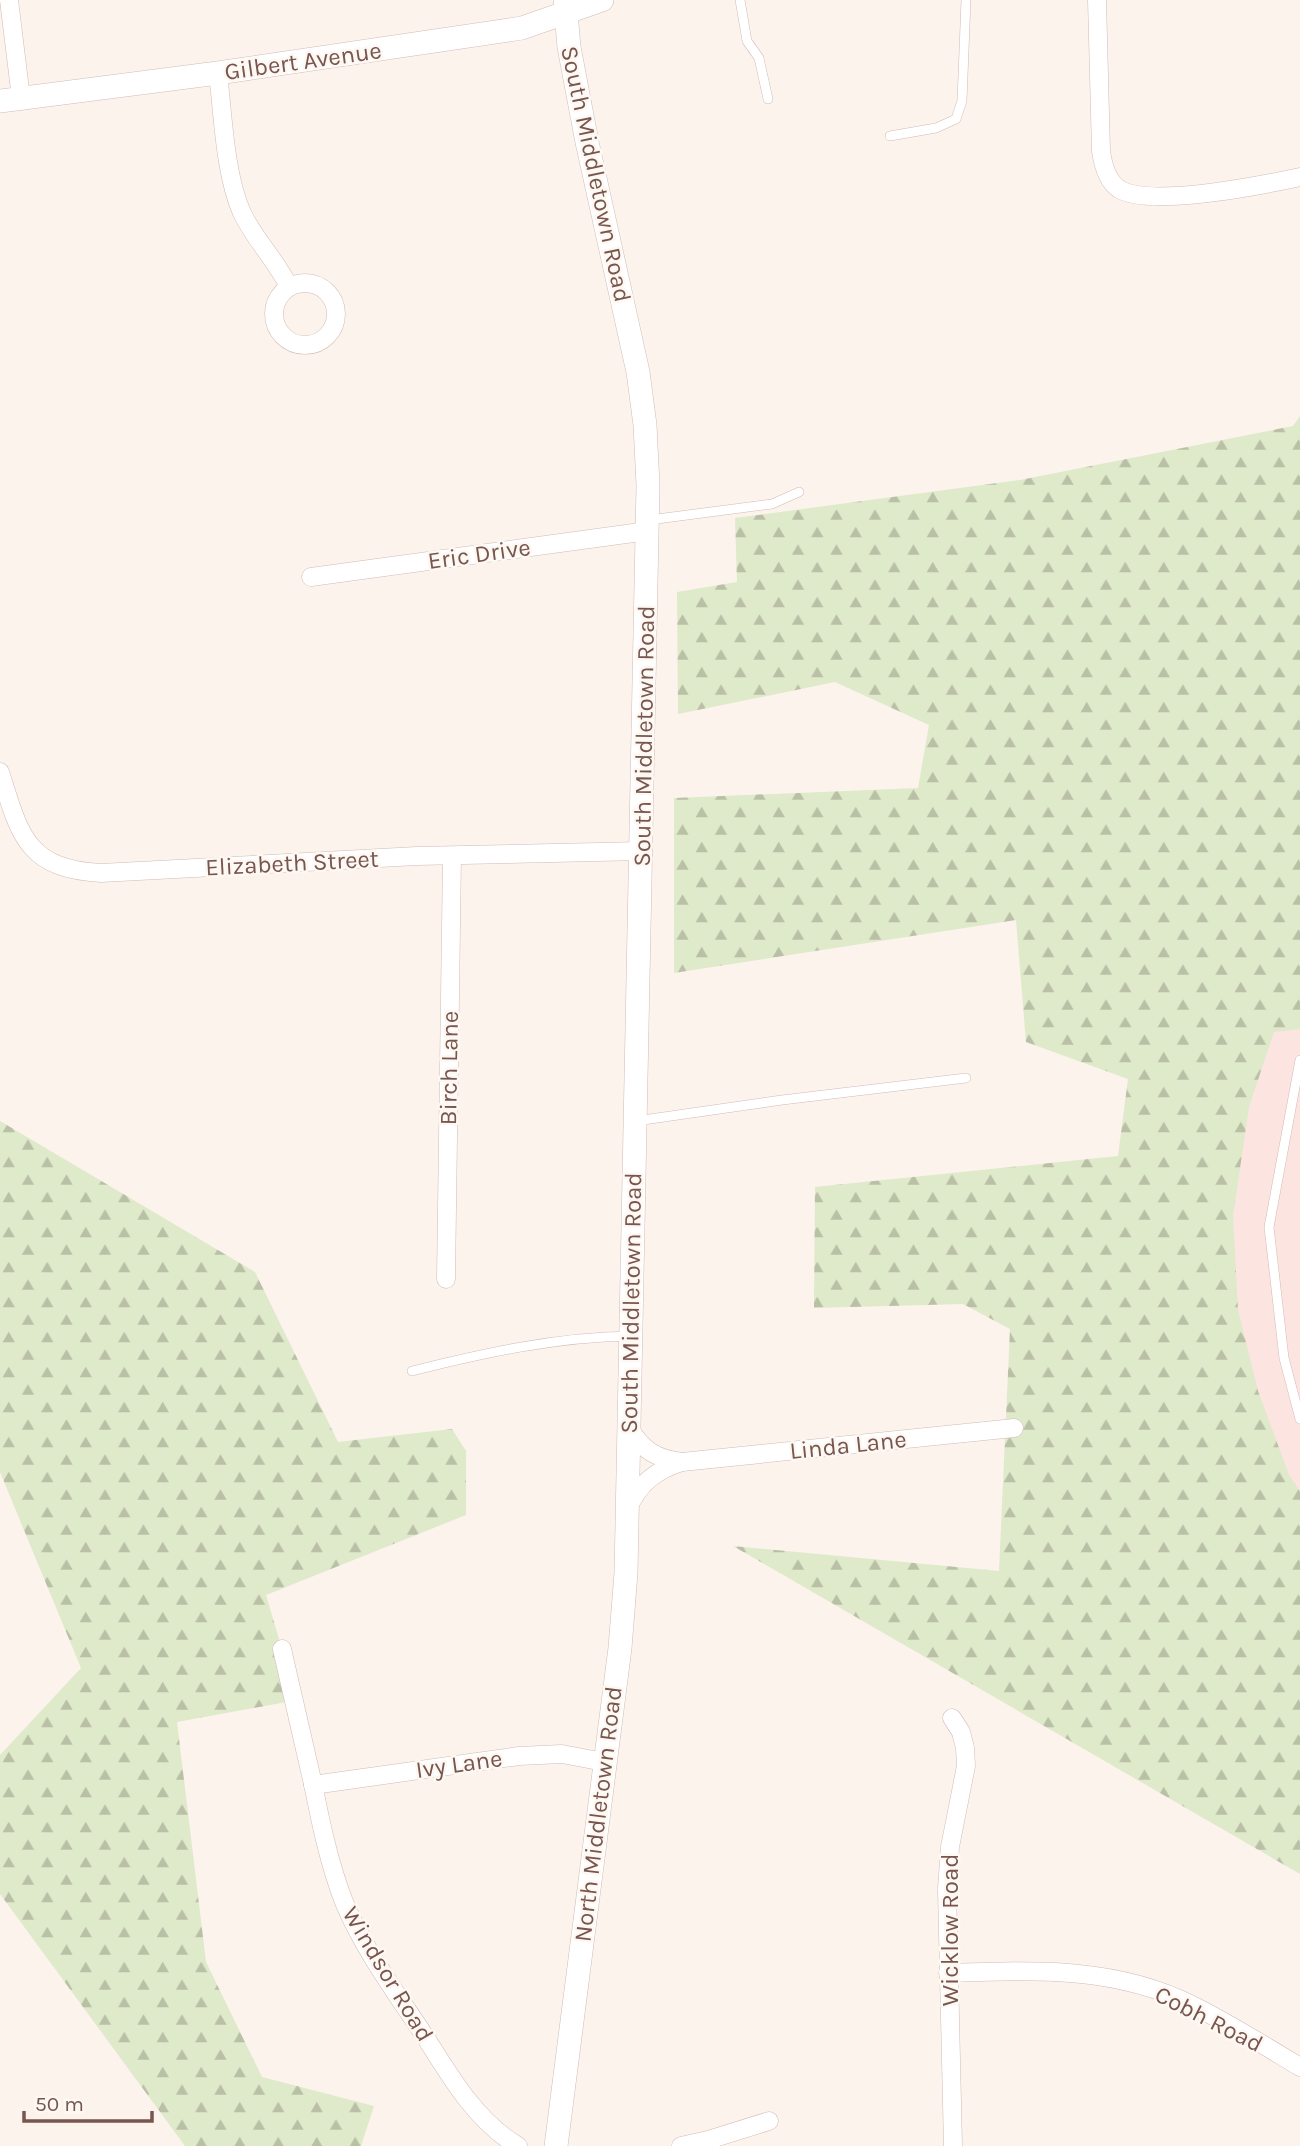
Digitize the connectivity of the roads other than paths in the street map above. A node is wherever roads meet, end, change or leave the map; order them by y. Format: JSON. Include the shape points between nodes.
{"nodes":[{"id":1,"x":9,"y":0,"type":"edge"},
{"id":2,"x":602,"y":0,"type":"edge"},
{"id":3,"x":740,"y":0,"type":"edge"},
{"id":4,"x":966,"y":0,"type":"edge"},
{"id":5,"x":1097,"y":0,"type":"edge"},
{"id":6,"x":565,"y":6,"type":"edge"},
{"id":7,"x":218,"y":73,"type":"junction"},
{"id":8,"x":768,"y":99,"type":"dead end"},
{"id":9,"x":11,"y":100,"type":"edge"},
{"id":10,"x":890,"y":136,"type":"dead end"},
{"id":11,"x":1300,"y":177,"type":"edge"},
{"id":12,"x":289,"y":287,"type":"dead end"},
{"id":13,"x":799,"y":492,"type":"dead end"},
{"id":14,"x":648,"y":525,"type":"junction"},
{"id":15,"x":311,"y":578,"type":"dead end"},
{"id":16,"x":0,"y":772,"type":"edge"},
{"id":17,"x":642,"y":851,"type":"junction"},
{"id":18,"x":452,"y":856,"type":"junction"},
{"id":19,"x":1300,"y":1059,"type":"edge"},
{"id":20,"x":966,"y":1078,"type":"dead end"},
{"id":21,"x":634,"y":1122,"type":"junction"},
{"id":22,"x":446,"y":1279,"type":"dead end"},
{"id":23,"x":631,"y":1336,"type":"junction"},
{"id":24,"x":412,"y":1371,"type":"dead end"},
{"id":25,"x":1300,"y":1419,"type":"edge"},
{"id":26,"x":629,"y":1427,"type":"junction"},
{"id":27,"x":1014,"y":1428,"type":"dead end"},
{"id":28,"x":682,"y":1462,"type":"junction"},
{"id":29,"x":628,"y":1481,"type":"joint"},
{"id":30,"x":628,"y":1510,"type":"junction"},
{"id":31,"x":282,"y":1649,"type":"dead end"},
{"id":32,"x":952,"y":1718,"type":"dead end"},
{"id":33,"x":604,"y":1762,"type":"junction"},
{"id":34,"x":313,"y":1785,"type":"junction"},
{"id":35,"x":948,"y":1973,"type":"junction"},
{"id":36,"x":1300,"y":2067,"type":"edge"},
{"id":37,"x":769,"y":2121,"type":"dead end"},
{"id":38,"x":518,"y":2146,"type":"edge"},
{"id":39,"x":556,"y":2146,"type":"edge"},
{"id":40,"x":681,"y":2146,"type":"edge"},
{"id":41,"x":953,"y":2146,"type":"edge"}],
"edges":[{"from":1,"to":9,"type":"street"},
{"from":2,"to":6,"type":"street","name":"Gilbert Avenue"},
{"from":3,"to":8,"type":"lane","via":[[747,41],[759,58]]},
{"from":4,"to":10,"type":"lane","via":[[962,101],[956,118],[936,128]]},
{"from":5,"to":11,"type":"street","via":[[1101,151],[1103,166],[1118,188],[1147,196],[1202,193]]},
{"from":6,"to":7,"type":"street","name":"Gilbert Avenue","via":[[522,28]]},
{"from":6,"to":14,"type":"street","name":"South Middletown Road","via":[[569,47],[642,398]]},
{"from":7,"to":9,"type":"street","name":"Gilbert Avenue"},
{"from":7,"to":12,"type":"street","via":[[236,197],[249,227]]},
{"from":13,"to":14,"type":"lane","via":[[772,504]]},
{"from":14,"to":15,"type":"street","name":"Eric Drive"},
{"from":14,"to":17,"type":"street","name":"South Middletown Road"},
{"from":16,"to":18,"type":"street","name":"Elizabeth Street","via":[[15,821],[33,850],[46,861],[82,872]]},
{"from":17,"to":18,"type":"street","name":"Elizabeth Street"},
{"from":17,"to":21,"type":"street","name":"South Middletown Road"},
{"from":18,"to":22,"type":"street","name":"Birch Lane"},
{"from":19,"to":25,"type":"lane","via":[[1269,1227],[1284,1358]]},
{"from":20,"to":21,"type":"lane"},
{"from":21,"to":23,"type":"street","name":"South Middletown Road"},
{"from":23,"to":24,"type":"lane","via":[[519,1347]]},
{"from":23,"to":26,"type":"street","name":"South Middletown Road"},
{"from":26,"to":28,"type":"street","name":"Linda Lane","via":[[650,1453]]},
{"from":26,"to":29,"type":"street","name":"South Middletown Road"},
{"from":27,"to":28,"type":"street","name":"Linda Lane"},
{"from":28,"to":30,"type":"street","name":"Linda Lane","via":[[649,1479]]},
{"from":29,"to":30,"type":"street","name":"North Middletown Road"},
{"from":30,"to":33,"type":"street","name":"North Middletown Road","via":[[620,1648]]},
{"from":31,"to":34,"type":"street","name":"Windsor Road"},
{"from":32,"to":35,"type":"street","name":"Wicklow Road","via":[[961,1732],[966,1766],[950,1847]]},
{"from":33,"to":34,"type":"street","name":"Ivy Lane","via":[[562,1754],[519,1756]]},
{"from":33,"to":39,"type":"street","name":"North Middletown Road"},
{"from":34,"to":38,"type":"street","name":"Windsor Road","via":[[329,1861],[365,1944],[482,2118]]},
{"from":35,"to":36,"type":"street","name":"Cobh Road","via":[[1038,1970],[1117,1979],[1192,2005]]},
{"from":35,"to":41,"type":"street","name":"Wicklow Road"},
{"from":37,"to":40,"type":"street"}]}
